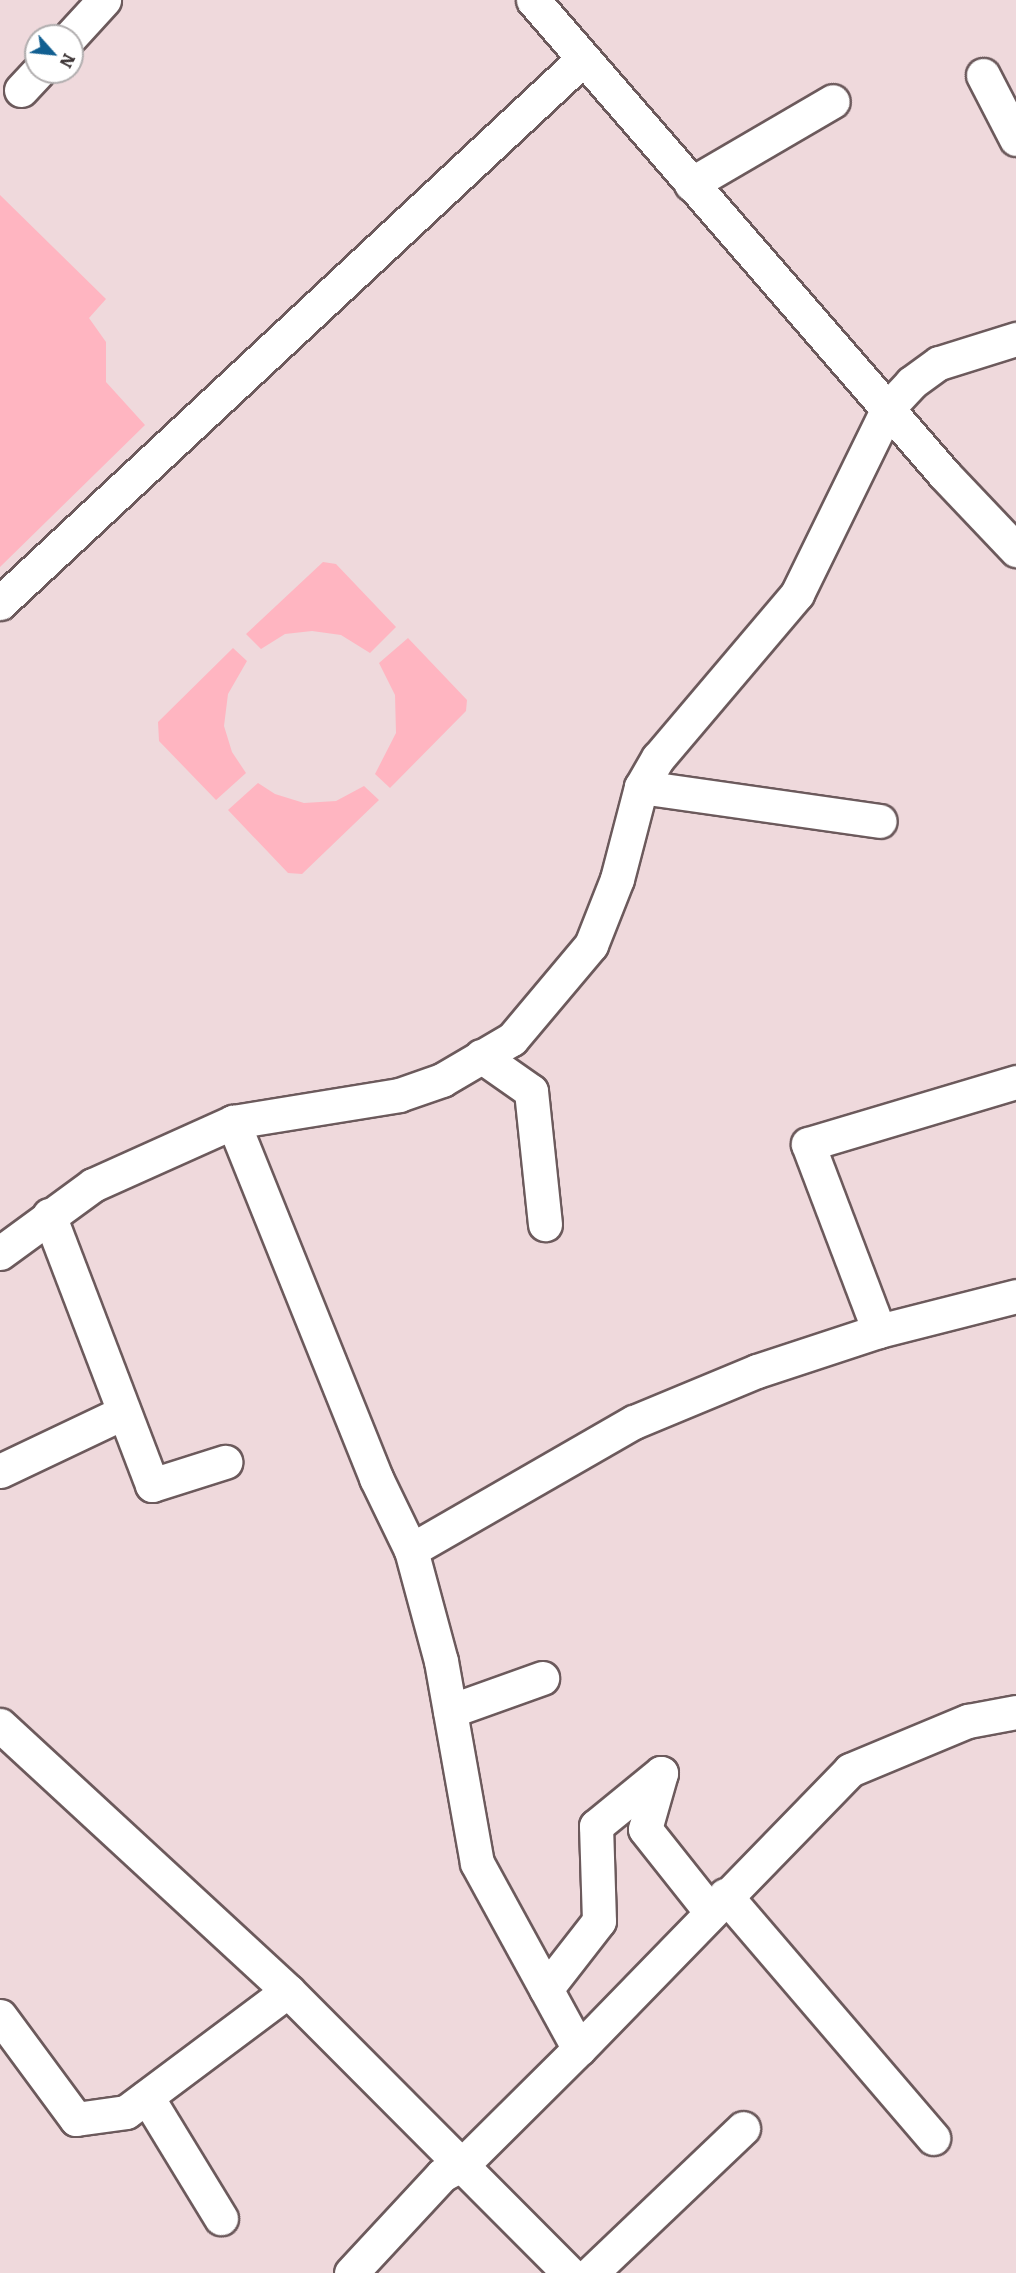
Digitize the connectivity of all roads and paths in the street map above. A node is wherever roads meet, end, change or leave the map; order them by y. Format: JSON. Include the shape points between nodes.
{"nodes":[{"id":1,"x":105,"y":0,"type":"edge"},
{"id":2,"x":542,"y":3,"type":"edge"},
{"id":3,"x":82,"y":24,"type":"edge"},
{"id":4,"x":583,"y":59,"type":"junction"},
{"id":5,"x":983,"y":75,"type":"dead end"},
{"id":6,"x":833,"y":100,"type":"dead end"},
{"id":7,"x":1016,"y":139,"type":"edge"},
{"id":8,"x":692,"y":184,"type":"junction"},
{"id":9,"x":1016,"y":339,"type":"edge"},
{"id":10,"x":888,"y":408,"type":"junction"},
{"id":11,"x":1016,"y":550,"type":"edge"},
{"id":12,"x":0,"y":603,"type":"edge"},
{"id":13,"x":641,"y":787,"type":"junction"},
{"id":14,"x":880,"y":821,"type":"dead end"},
{"id":15,"x":481,"y":1056,"type":"junction"},
{"id":16,"x":1016,"y":1082,"type":"edge"},
{"id":17,"x":233,"y":1122,"type":"junction"},
{"id":18,"x":49,"y":1215,"type":"junction"},
{"id":19,"x":545,"y":1224,"type":"dead end"},
{"id":20,"x":0,"y":1253,"type":"edge"},
{"id":21,"x":1016,"y":1296,"type":"edge"},
{"id":22,"x":879,"y":1331,"type":"junction"},
{"id":23,"x":124,"y":1412,"type":"junction"},
{"id":24,"x":225,"y":1462,"type":"dead end"},
{"id":25,"x":0,"y":1471,"type":"edge"},
{"id":26,"x":411,"y":1550,"type":"junction"},
{"id":27,"x":542,"y":1678,"type":"dead end"},
{"id":28,"x":450,"y":1712,"type":"junction"},
{"id":29,"x":1016,"y":1713,"type":"edge"},
{"id":30,"x":7,"y":1743,"type":"edge"},
{"id":31,"x":718,"y":1903,"type":"junction"},
{"id":32,"x":546,"y":1989,"type":"junction"},
{"id":33,"x":288,"y":1990,"type":"junction"},
{"id":34,"x":0,"y":2016,"type":"edge"},
{"id":35,"x":579,"y":2049,"type":"junction"},
{"id":36,"x":147,"y":2097,"type":"junction"},
{"id":37,"x":743,"y":2128,"type":"dead end"},
{"id":38,"x":933,"y":2138,"type":"dead end"},
{"id":39,"x":463,"y":2164,"type":"junction"},
{"id":40,"x":221,"y":2218,"type":"dead end"},
{"id":41,"x":351,"y":2273,"type":"edge"},
{"id":42,"x":569,"y":2273,"type":"edge"},
{"id":43,"x":591,"y":2273,"type":"edge"}],
"edges":[{"from":1,"to":3,"type":"street"},
{"from":2,"to":4,"type":"street"},
{"from":4,"to":8,"type":"street"},
{"from":4,"to":12,"type":"street"},
{"from":5,"to":7,"type":"street"},
{"from":6,"to":8,"type":"street"},
{"from":8,"to":10,"type":"street"},
{"from":9,"to":10,"type":"street","via":[[939,363],[911,382]]},
{"from":10,"to":11,"type":"street"},
{"from":10,"to":13,"type":"street","via":[[797,594],[658,758]]},
{"from":13,"to":14,"type":"street"},
{"from":13,"to":15,"type":"street","via":[[617,879],[591,945],[512,1039]]},
{"from":15,"to":17,"type":"street","via":[[442,1080],[399,1095]]},
{"from":15,"to":19,"type":"street","via":[[531,1091]]},
{"from":16,"to":22,"type":"street","via":[[808,1144]]},
{"from":17,"to":18,"type":"street","via":[[93,1185]]},
{"from":17,"to":26,"type":"street","via":[[376,1478]]},
{"from":18,"to":20,"type":"street"},
{"from":18,"to":23,"type":"street"},
{"from":21,"to":22,"type":"street"},
{"from":22,"to":26,"type":"street","via":[[757,1371],[634,1422]]},
{"from":23,"to":24,"type":"street","via":[[152,1485]]},
{"from":23,"to":25,"type":"street"},
{"from":26,"to":28,"type":"street","via":[[441,1661]]},
{"from":27,"to":28,"type":"street"},
{"from":28,"to":32,"type":"street","via":[[477,1863]]},
{"from":29,"to":31,"type":"street","via":[[968,1721],[849,1770]]},
{"from":30,"to":33,"type":"street"},
{"from":31,"to":32,"type":"street","via":[[645,1829],[661,1773],[596,1826],[599,1921]]},
{"from":31,"to":35,"type":"street"},
{"from":31,"to":38,"type":"street"},
{"from":32,"to":35,"type":"street"},
{"from":33,"to":36,"type":"street"},
{"from":33,"to":39,"type":"street"},
{"from":34,"to":36,"type":"street","via":[[76,2119],[126,2112]]},
{"from":35,"to":39,"type":"street"},
{"from":36,"to":40,"type":"street"},
{"from":37,"to":43,"type":"street"},
{"from":39,"to":41,"type":"street","via":[[442,2175]]},
{"from":39,"to":42,"type":"street","via":[[488,2196]]}]}
